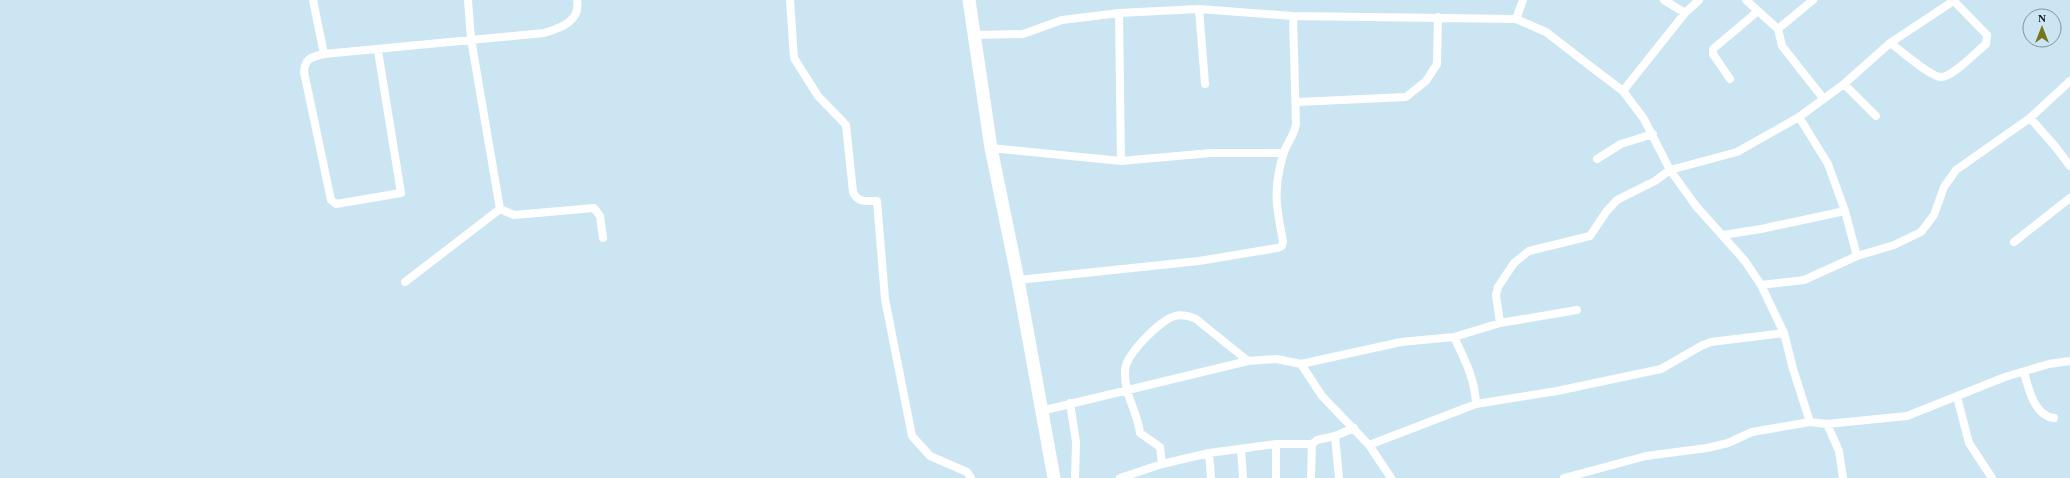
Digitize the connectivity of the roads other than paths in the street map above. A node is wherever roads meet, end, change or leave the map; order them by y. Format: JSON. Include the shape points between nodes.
{"nodes":[{"id":1,"x":312,"y":0,"type":"edge"},
{"id":2,"x":468,"y":0,"type":"edge"},
{"id":3,"x":577,"y":0,"type":"edge"},
{"id":4,"x":790,"y":0,"type":"edge"},
{"id":5,"x":969,"y":0,"type":"edge"},
{"id":6,"x":1523,"y":0,"type":"edge"},
{"id":7,"x":1664,"y":0,"type":"edge"},
{"id":8,"x":1699,"y":0,"type":"edge"},
{"id":9,"x":1746,"y":0,"type":"edge"},
{"id":10,"x":1813,"y":0,"type":"edge"},
{"id":11,"x":1955,"y":1,"type":"edge"},
{"id":12,"x":1199,"y":9,"type":"junction"},
{"id":13,"x":1758,"y":11,"type":"junction"},
{"id":14,"x":1119,"y":13,"type":"junction"},
{"id":15,"x":1685,"y":13,"type":"junction"},
{"id":16,"x":1293,"y":16,"type":"junction"},
{"id":17,"x":1438,"y":17,"type":"junction"},
{"id":18,"x":1516,"y":19,"type":"junction"},
{"id":19,"x":1778,"y":29,"type":"junction"},
{"id":20,"x":975,"y":35,"type":"junction"},
{"id":21,"x":471,"y":39,"type":"junction"},
{"id":22,"x":1890,"y":43,"type":"junction"},
{"id":23,"x":378,"y":50,"type":"junction"},
{"id":24,"x":324,"y":54,"type":"junction"},
{"id":25,"x":1730,"y":79,"type":"dead end"},
{"id":26,"x":2070,"y":81,"type":"edge"},
{"id":27,"x":1205,"y":84,"type":"dead end"},
{"id":28,"x":1844,"y":84,"type":"junction"},
{"id":29,"x":1623,"y":91,"type":"junction"},
{"id":30,"x":1823,"y":98,"type":"junction"},
{"id":31,"x":1297,"y":102,"type":"junction"},
{"id":32,"x":1799,"y":116,"type":"junction"},
{"id":33,"x":1876,"y":116,"type":"dead end"},
{"id":34,"x":2030,"y":118,"type":"junction"},
{"id":35,"x":1653,"y":134,"type":"junction"},
{"id":36,"x":991,"y":148,"type":"junction"},
{"id":37,"x":1283,"y":153,"type":"junction"},
{"id":38,"x":1597,"y":159,"type":"dead end"},
{"id":39,"x":1120,"y":161,"type":"junction"},
{"id":40,"x":2070,"y":166,"type":"edge"},
{"id":41,"x":1670,"y":170,"type":"junction"},
{"id":42,"x":2070,"y":198,"type":"edge"},
{"id":43,"x":500,"y":209,"type":"junction"},
{"id":44,"x":1845,"y":211,"type":"junction"},
{"id":45,"x":1723,"y":235,"type":"junction"},
{"id":46,"x":603,"y":238,"type":"dead end"},
{"id":47,"x":2014,"y":242,"type":"dead end"},
{"id":48,"x":1857,"y":256,"type":"junction"},
{"id":49,"x":1018,"y":280,"type":"junction"},
{"id":50,"x":405,"y":282,"type":"dead end"},
{"id":51,"x":1761,"y":285,"type":"junction"},
{"id":52,"x":1577,"y":310,"type":"dead end"},
{"id":53,"x":1500,"y":323,"type":"junction"},
{"id":54,"x":1784,"y":333,"type":"junction"},
{"id":55,"x":1454,"y":338,"type":"junction"},
{"id":56,"x":1248,"y":361,"type":"junction"},
{"id":57,"x":2070,"y":361,"type":"edge"},
{"id":58,"x":1301,"y":364,"type":"junction"},
{"id":59,"x":2024,"y":372,"type":"junction"},
{"id":60,"x":1126,"y":392,"type":"junction"},
{"id":61,"x":1957,"y":398,"type":"junction"},
{"id":62,"x":1070,"y":403,"type":"junction"},
{"id":63,"x":1476,"y":404,"type":"junction"},
{"id":64,"x":1042,"y":411,"type":"junction"},
{"id":65,"x":2054,"y":418,"type":"dead end"},
{"id":66,"x":1810,"y":422,"type":"junction"},
{"id":67,"x":1828,"y":424,"type":"junction"},
{"id":68,"x":1354,"y":428,"type":"junction"},
{"id":69,"x":1335,"y":436,"type":"junction"},
{"id":70,"x":1276,"y":444,"type":"junction"},
{"id":71,"x":1312,"y":444,"type":"junction"},
{"id":72,"x":1369,"y":445,"type":"junction"},
{"id":73,"x":1241,"y":449,"type":"junction"},
{"id":74,"x":1209,"y":453,"type":"junction"},
{"id":75,"x":1162,"y":464,"type":"junction"},
{"id":76,"x":972,"y":478,"type":"edge"},
{"id":77,"x":1054,"y":478,"type":"edge"},
{"id":78,"x":1075,"y":478,"type":"edge"},
{"id":79,"x":1120,"y":478,"type":"edge"},
{"id":80,"x":1211,"y":478,"type":"edge"},
{"id":81,"x":1243,"y":478,"type":"edge"},
{"id":82,"x":1276,"y":478,"type":"edge"},
{"id":83,"x":1311,"y":478,"type":"edge"},
{"id":84,"x":1339,"y":478,"type":"edge"},
{"id":85,"x":1391,"y":478,"type":"edge"},
{"id":86,"x":1564,"y":478,"type":"edge"},
{"id":87,"x":1842,"y":478,"type":"edge"},
{"id":88,"x":1992,"y":478,"type":"edge"}],
"edges":[{"from":1,"to":24,"type":"street"},
{"from":2,"to":21,"type":"street"},
{"from":3,"to":21,"type":"street","via":[[578,6],[572,20],[557,29],[544,33]]},
{"from":4,"to":76,"type":"street","via":[[794,58],[818,96],[846,125],[855,198],[861,202],[877,201],[885,299],[912,436],[930,456],[967,472]]},
{"from":5,"to":20,"type":"main road"},
{"from":6,"to":18,"type":"street"},
{"from":7,"to":15,"type":"street"},
{"from":8,"to":15,"type":"street"},
{"from":9,"to":13,"type":"street"},
{"from":10,"to":19,"type":"street"},
{"from":11,"to":22,"type":"street"},
{"from":11,"to":22,"type":"street","via":[[1988,39],[1986,44],[1949,74],[1941,77],[1933,74]]},
{"from":12,"to":14,"type":"street"},
{"from":12,"to":16,"type":"street"},
{"from":12,"to":27,"type":"street"},
{"from":13,"to":19,"type":"street"},
{"from":13,"to":25,"type":"street","via":[[1712,49]]},
{"from":14,"to":20,"type":"street","via":[[1062,20],[1023,34]]},
{"from":14,"to":39,"type":"street"},
{"from":15,"to":29,"type":"street"},
{"from":16,"to":17,"type":"street"},
{"from":16,"to":31,"type":"street"},
{"from":17,"to":18,"type":"street"},
{"from":17,"to":31,"type":"street","via":[[1437,64],[1426,81],[1406,97]]},
{"from":18,"to":29,"type":"street","via":[[1546,32]]},
{"from":19,"to":30,"type":"street","via":[[1782,46]]},
{"from":20,"to":36,"type":"main road"},
{"from":21,"to":23,"type":"street"},
{"from":21,"to":43,"type":"street"},
{"from":22,"to":28,"type":"street"},
{"from":23,"to":24,"type":"street"},
{"from":23,"to":24,"type":"street","via":[[401,193],[343,204],[336,204],[331,200],[304,72],[304,63],[310,57]]},
{"from":26,"to":34,"type":"street"},
{"from":28,"to":30,"type":"street"},
{"from":28,"to":33,"type":"street"},
{"from":29,"to":35,"type":"street"},
{"from":30,"to":32,"type":"street"},
{"from":31,"to":37,"type":"street","via":[[1294,135]]},
{"from":32,"to":41,"type":"street","via":[[1737,152]]},
{"from":32,"to":44,"type":"street","via":[[1828,164]]},
{"from":34,"to":40,"type":"street"},
{"from":34,"to":48,"type":"street","via":[[1956,170],[1944,187],[1934,214],[1921,232],[1894,245]]},
{"from":35,"to":38,"type":"street","via":[[1621,144]]},
{"from":35,"to":41,"type":"street"},
{"from":36,"to":39,"type":"street"},
{"from":36,"to":49,"type":"main road"},
{"from":37,"to":39,"type":"street","via":[[1210,153]]},
{"from":37,"to":49,"type":"street","via":[[1276,203],[1282,246],[1199,261]]},
{"from":41,"to":45,"type":"street","via":[[1696,206]]},
{"from":41,"to":53,"type":"street","via":[[1655,181],[1617,200],[1590,236],[1529,251],[1514,263],[1498,287],[1496,295]]},
{"from":42,"to":47,"type":"street"},
{"from":43,"to":46,"type":"street","via":[[514,216],[594,208],[600,216]]},
{"from":43,"to":50,"type":"street"},
{"from":44,"to":45,"type":"street"},
{"from":44,"to":48,"type":"street"},
{"from":45,"to":51,"type":"street"},
{"from":48,"to":51,"type":"street","via":[[1804,280]]},
{"from":49,"to":64,"type":"main road"},
{"from":51,"to":54,"type":"street"},
{"from":52,"to":53,"type":"street"},
{"from":53,"to":55,"type":"street"},
{"from":54,"to":63,"type":"street","via":[[1711,342],[1661,369],[1636,376]]},
{"from":54,"to":66,"type":"street"},
{"from":55,"to":58,"type":"street","via":[[1401,342]]},
{"from":55,"to":63,"type":"street","via":[[1468,367],[1475,388]]},
{"from":56,"to":58,"type":"street","via":[[1277,360]]},
{"from":56,"to":60,"type":"street"},
{"from":56,"to":60,"type":"street","via":[[1196,320],[1186,315],[1174,316],[1151,331],[1127,361]]},
{"from":57,"to":59,"type":"street"},
{"from":58,"to":68,"type":"street","via":[[1322,396]]},
{"from":59,"to":61,"type":"street","via":[[2005,377]]},
{"from":59,"to":65,"type":"street","via":[[2029,396],[2044,414]]},
{"from":60,"to":62,"type":"street"},
{"from":60,"to":75,"type":"street","via":[[1140,433],[1160,447]]},
{"from":61,"to":67,"type":"street","via":[[1907,416]]},
{"from":61,"to":88,"type":"street","via":[[1969,443]]},
{"from":62,"to":64,"type":"street"},
{"from":62,"to":78,"type":"street","via":[[1076,442]]},
{"from":63,"to":72,"type":"street"},
{"from":64,"to":77,"type":"main road"},
{"from":66,"to":67,"type":"street"},
{"from":66,"to":86,"type":"street","via":[[1752,432],[1728,443],[1707,448],[1646,456]]},
{"from":67,"to":87,"type":"street","via":[[1839,451]]},
{"from":68,"to":69,"type":"street"},
{"from":68,"to":72,"type":"street"},
{"from":69,"to":71,"type":"street","via":[[1317,440]]},
{"from":69,"to":84,"type":"street"},
{"from":70,"to":71,"type":"street"},
{"from":70,"to":73,"type":"street"},
{"from":70,"to":82,"type":"street"},
{"from":71,"to":83,"type":"street"},
{"from":72,"to":85,"type":"street"},
{"from":73,"to":74,"type":"street"},
{"from":73,"to":81,"type":"street"},
{"from":74,"to":75,"type":"street"},
{"from":74,"to":80,"type":"street"},
{"from":75,"to":79,"type":"street"}]}
